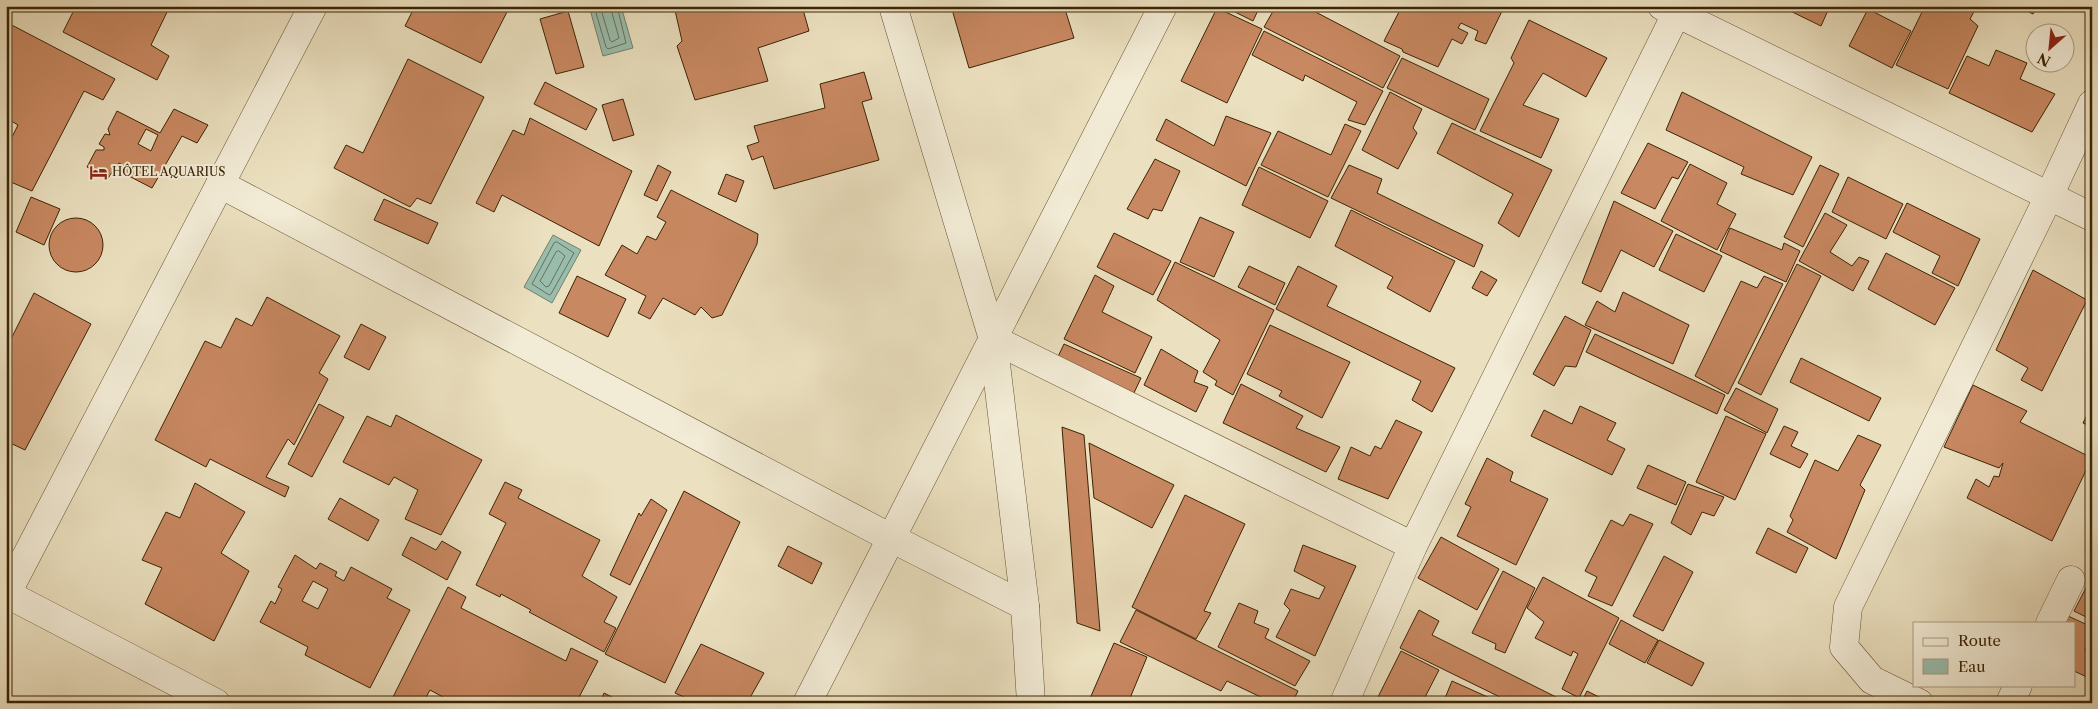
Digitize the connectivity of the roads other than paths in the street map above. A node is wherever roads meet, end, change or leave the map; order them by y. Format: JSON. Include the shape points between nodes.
{"nodes":[{"id":1,"x":313,"y":6,"type":"edge"},
{"id":2,"x":893,"y":6,"type":"edge"},
{"id":3,"x":1162,"y":6,"type":"edge"},
{"id":4,"x":1673,"y":9,"type":"edge"},
{"id":5,"x":2092,"y":104,"type":"edge"},
{"id":6,"x":220,"y":184,"type":"junction"},
{"id":7,"x":2049,"y":196,"type":"junction"},
{"id":8,"x":2092,"y":217,"type":"edge"},
{"id":9,"x":993,"y":339,"type":"junction"},
{"id":10,"x":891,"y":538,"type":"junction"},
{"id":11,"x":1413,"y":546,"type":"junction"},
{"id":12,"x":2071,"y":580,"type":"dead end"},
{"id":13,"x":6,"y":595,"type":"edge"},
{"id":14,"x":1025,"y":606,"type":"junction"},
{"id":15,"x":2050,"y":622,"type":"edge"},
{"id":16,"x":2018,"y":686,"type":"edge"},
{"id":17,"x":216,"y":703,"type":"edge"},
{"id":18,"x":807,"y":703,"type":"edge"},
{"id":19,"x":1031,"y":703,"type":"edge"},
{"id":20,"x":1344,"y":703,"type":"edge"},
{"id":21,"x":1919,"y":703,"type":"edge"},
{"id":22,"x":2010,"y":703,"type":"edge"}],
"edges":[{"from":1,"to":6,"type":"street"},
{"from":2,"to":9,"type":"street"},
{"from":3,"to":9,"type":"street"},
{"from":4,"to":7,"type":"street"},
{"from":4,"to":11,"type":"street"},
{"from":5,"to":7,"type":"street"},
{"from":6,"to":10,"type":"street"},
{"from":6,"to":13,"type":"street"},
{"from":7,"to":8,"type":"street"},
{"from":7,"to":21,"type":"street","via":[[1848,607],[1844,647],[1872,680]]},
{"from":9,"to":10,"type":"street"},
{"from":9,"to":11,"type":"street"},
{"from":9,"to":14,"type":"street"},
{"from":10,"to":14,"type":"street"},
{"from":10,"to":18,"type":"street"},
{"from":11,"to":20,"type":"street"},
{"from":12,"to":15,"type":"street"},
{"from":13,"to":17,"type":"street"},
{"from":14,"to":19,"type":"street"},
{"from":16,"to":22,"type":"street"}]}
